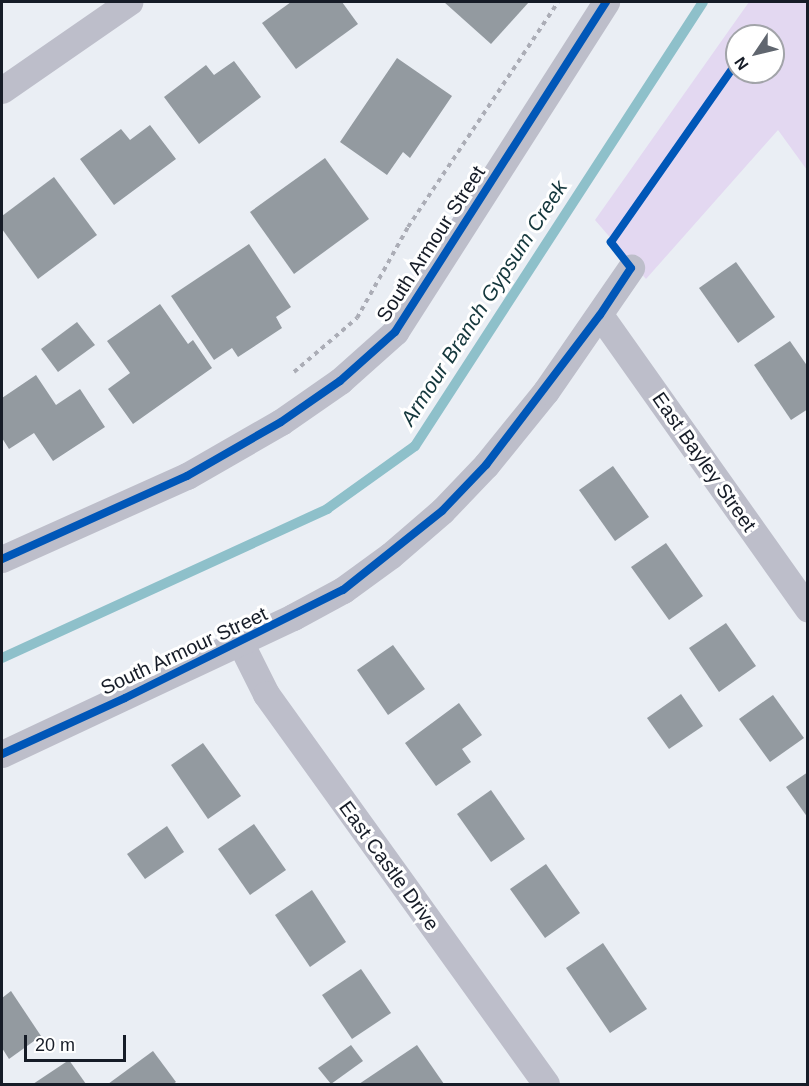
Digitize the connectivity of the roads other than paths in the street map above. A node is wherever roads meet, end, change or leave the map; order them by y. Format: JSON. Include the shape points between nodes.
{"nodes":[{"id":1,"x":129,"y":2,"type":"edge"},
{"id":2,"x":606,"y":2,"type":"edge"},
{"id":3,"x":2,"y":90,"type":"edge"},
{"id":4,"x":631,"y":268,"type":"dead end"},
{"id":5,"x":600,"y":315,"type":"junction"},
{"id":6,"x":2,"y":559,"type":"edge"},
{"id":7,"x":807,"y":609,"type":"edge"},
{"id":8,"x":240,"y":642,"type":"junction"},
{"id":9,"x":2,"y":754,"type":"edge"},
{"id":10,"x":546,"y":1084,"type":"edge"}],
"edges":[{"from":1,"to":3,"type":"street"},
{"from":2,"to":6,"type":"street","name":"South Armour Street","via":[[394,332],[340,381],[281,423],[187,476]]},
{"from":4,"to":5,"type":"street","name":"South Armour Street"},
{"from":5,"to":7,"type":"street","name":"East Bayley Street"},
{"from":5,"to":8,"type":"street","name":"South Armour Street","via":[[486,465],[442,511],[343,590]]},
{"from":8,"to":9,"type":"street","name":"South Armour Street"},
{"from":8,"to":10,"type":"street","name":"East Castle Drive","via":[[266,694]]}]}
